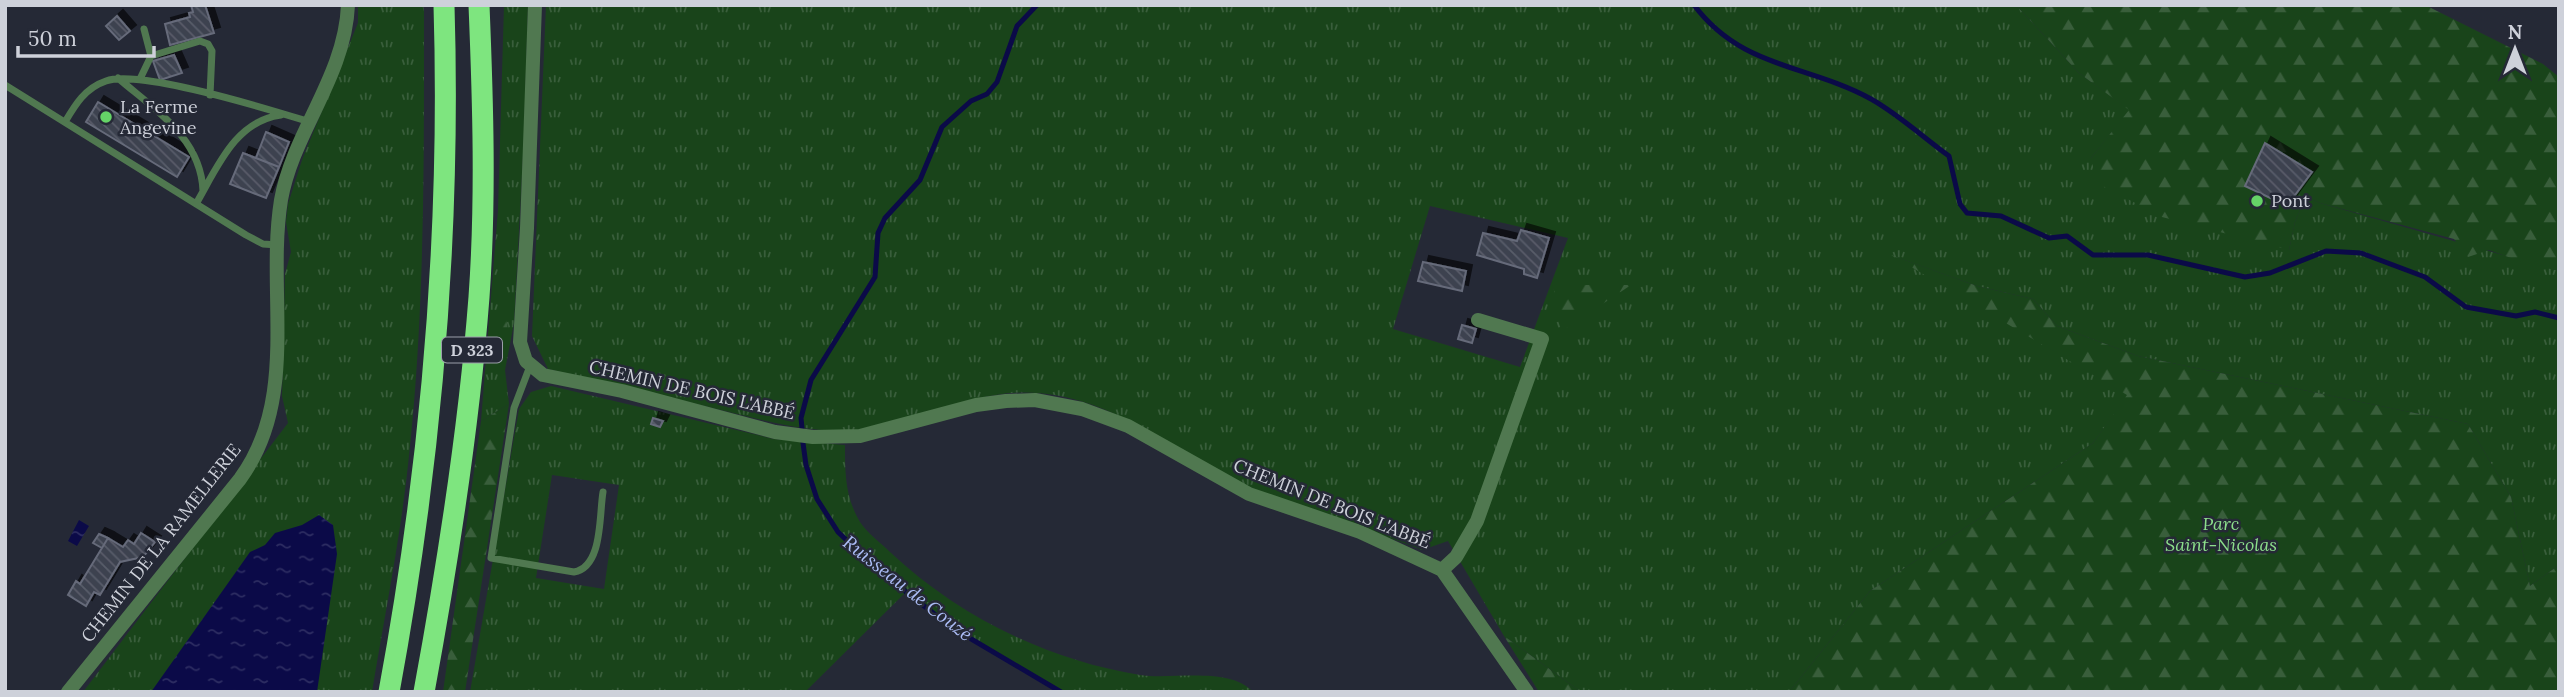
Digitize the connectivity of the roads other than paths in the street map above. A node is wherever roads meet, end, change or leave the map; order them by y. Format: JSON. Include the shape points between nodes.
{"nodes":[{"id":1,"x":348,"y":5,"type":"edge"},
{"id":2,"x":444,"y":5,"type":"edge"},
{"id":3,"x":480,"y":5,"type":"edge"},
{"id":4,"x":535,"y":5,"type":"edge"},
{"id":5,"x":144,"y":29,"type":"dead end"},
{"id":6,"x":151,"y":56,"type":"junction"},
{"id":7,"x":118,"y":78,"type":"junction"},
{"id":8,"x":140,"y":79,"type":"junction"},
{"id":9,"x":5,"y":85,"type":"edge"},
{"id":10,"x":211,"y":94,"type":"junction"},
{"id":11,"x":285,"y":115,"type":"junction"},
{"id":12,"x":65,"y":122,"type":"junction"},
{"id":13,"x":311,"y":123,"type":"junction"},
{"id":14,"x":203,"y":191,"type":"junction"},
{"id":15,"x":196,"y":204,"type":"junction"},
{"id":16,"x":278,"y":245,"type":"junction"},
{"id":17,"x":1478,"y":320,"type":"dead end"},
{"id":18,"x":530,"y":366,"type":"junction"},
{"id":19,"x":603,"y":492,"type":"dead end"},
{"id":20,"x":1442,"y":570,"type":"junction"},
{"id":21,"x":68,"y":692,"type":"edge"},
{"id":22,"x":388,"y":692,"type":"edge"},
{"id":23,"x":424,"y":692,"type":"edge"},
{"id":24,"x":1527,"y":692,"type":"edge"}],
"edges":[{"from":1,"to":13,"type":"street","name":"CHEMIN DE LA RAMELLERIE","via":[[336,66]]},
{"from":2,"to":22,"type":"highway","number":"D 323","via":[[447,106],[440,301],[428,438]]},
{"from":3,"to":23,"type":"highway","number":"D 323","via":[[479,297]]},
{"from":4,"to":18,"type":"street","via":[[520,342]]},
{"from":5,"to":6,"type":"lane"},
{"from":6,"to":8,"type":"lane"},
{"from":6,"to":10,"type":"lane","via":[[200,41],[208,44],[212,51]]},
{"from":7,"to":8,"type":"lane"},
{"from":7,"to":12,"type":"lane","via":[[89,90]]},
{"from":7,"to":14,"type":"lane","via":[[187,140],[200,164]]},
{"from":8,"to":10,"type":"lane"},
{"from":9,"to":12,"type":"lane"},
{"from":10,"to":11,"type":"lane"},
{"from":11,"to":13,"type":"lane"},
{"from":11,"to":14,"type":"lane","via":[[265,118],[239,135]]},
{"from":12,"to":15,"type":"lane"},
{"from":13,"to":16,"type":"street","name":"CHEMIN DE LA RAMELLERIE","via":[[281,199]]},
{"from":14,"to":15,"type":"lane"},
{"from":15,"to":16,"type":"lane","via":[[263,244]]},
{"from":16,"to":21,"type":"street","name":"CHEMIN DE LA RAMELLERIE","via":[[276,390],[260,448],[240,480]]},
{"from":17,"to":20,"type":"street","via":[[1542,339],[1477,521],[1456,557]]},
{"from":18,"to":19,"type":"lane","via":[[514,408],[491,558],[574,572],[584,569],[593,559]]},
{"from":18,"to":20,"type":"street","name":"CHEMIN DE BOIS L'ABBÉ","via":[[552,378],[643,396],[755,428],[813,437],[875,434],[976,405],[1035,400],[1061,404],[1128,426],[1249,494],[1360,532]]},
{"from":20,"to":24,"type":"street","name":"CHEMIN DE BOIS L'ABBÉ"}]}
